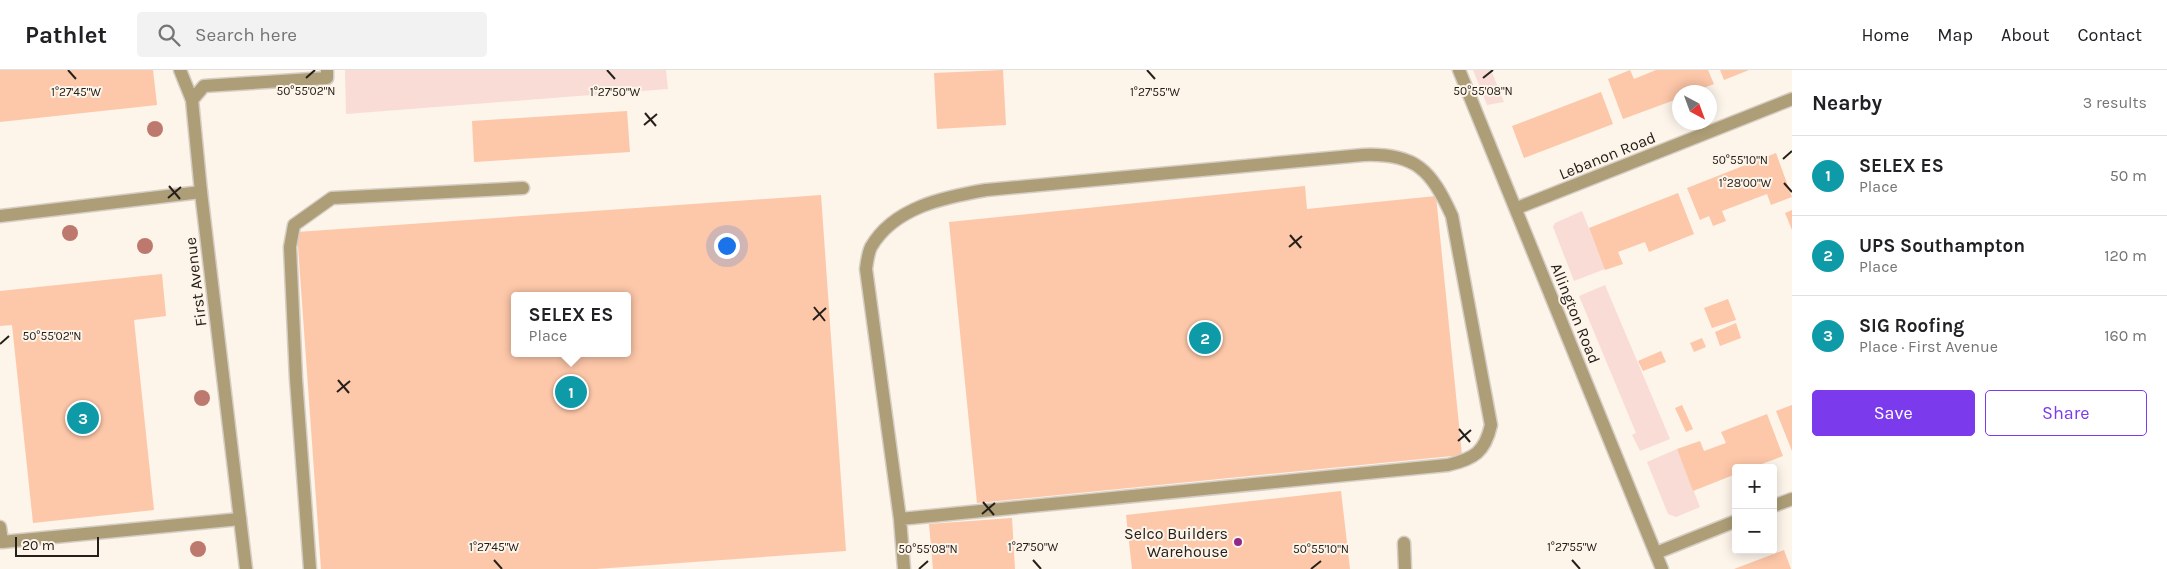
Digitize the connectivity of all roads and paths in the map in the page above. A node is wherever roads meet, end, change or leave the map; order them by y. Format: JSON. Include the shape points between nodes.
{"nodes":[{"id":1,"x":180,"y":70,"type":"edge"},
{"id":2,"x":326,"y":70,"type":"edge"},
{"id":3,"x":1459,"y":70,"type":"edge"},
{"id":4,"x":1792,"y":99,"type":"edge"},
{"id":5,"x":192,"y":100,"type":"junction"},
{"id":6,"x":523,"y":188,"type":"dead end"},
{"id":7,"x":201,"y":192,"type":"junction"},
{"id":8,"x":1516,"y":208,"type":"junction"},
{"id":9,"x":0,"y":216,"type":"edge"},
{"id":10,"x":1792,"y":499,"type":"edge"},
{"id":11,"x":1777,"y":505,"type":"edge"},
{"id":12,"x":240,"y":519,"type":"junction"},
{"id":13,"x":900,"y":519,"type":"junction"},
{"id":14,"x":1732,"y":523,"type":"edge"},
{"id":15,"x":0,"y":527,"type":"edge"},
{"id":16,"x":1404,"y":543,"type":"dead end"},
{"id":17,"x":1656,"y":553,"type":"junction"},
{"id":18,"x":246,"y":569,"type":"edge"},
{"id":19,"x":310,"y":569,"type":"edge"},
{"id":20,"x":904,"y":569,"type":"edge"},
{"id":21,"x":1405,"y":569,"type":"edge"},
{"id":22,"x":1662,"y":569,"type":"edge"}],
"edges":[{"from":1,"to":5,"type":"street","name":"First Avenue"},
{"from":2,"to":5,"type":"street","via":[[327,78],[204,86]]},
{"from":3,"to":8,"type":"street","name":"Allington Road"},
{"from":4,"to":8,"type":"street","name":"Lebanon Road"},
{"from":5,"to":7,"type":"street","name":"First Avenue"},
{"from":6,"to":19,"type":"street","via":[[332,198],[294,225],[290,247],[296,380]]},
{"from":7,"to":9,"type":"street"},
{"from":7,"to":12,"type":"street","name":"First Avenue"},
{"from":8,"to":17,"type":"street","name":"Allington Road"},
{"from":10,"to":11,"type":"street"},
{"from":12,"to":15,"type":"street","via":[[2,542]]},
{"from":12,"to":18,"type":"street","name":"First Avenue"},
{"from":13,"to":13,"type":"street","via":[[866,269],[870,248],[882,231],[901,217],[952,196],[986,190],[1363,155],[1386,154],[1407,160],[1426,171],[1440,189],[1452,216],[1490,425],[1488,438],[1480,451],[1465,461]]},
{"from":13,"to":20,"type":"street"},
{"from":14,"to":17,"type":"street"},
{"from":16,"to":21,"type":"street"},
{"from":17,"to":22,"type":"street","name":"Allington Road"}]}
